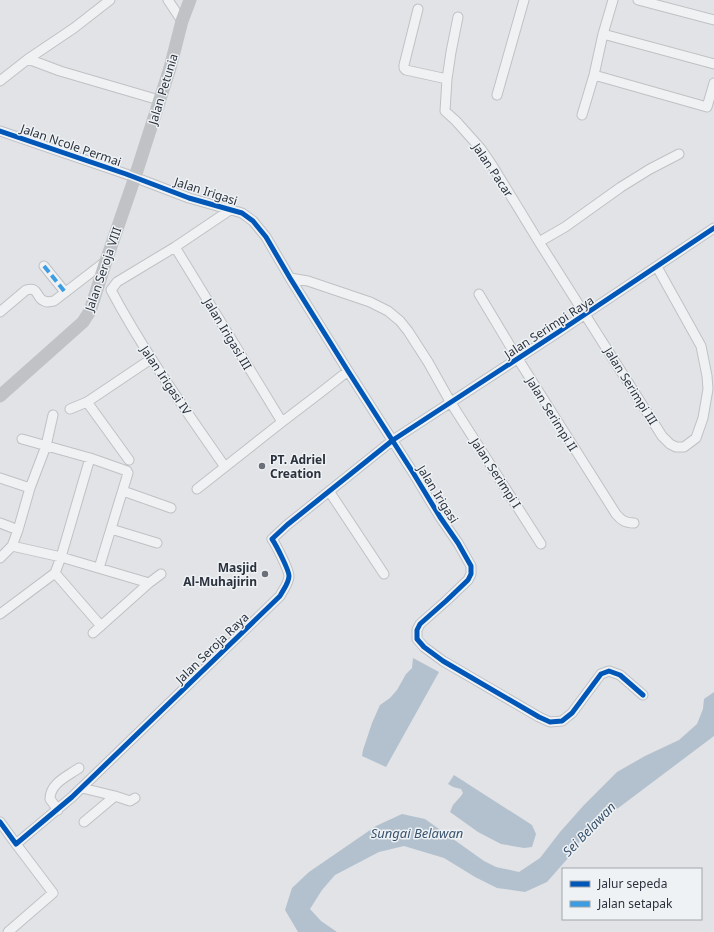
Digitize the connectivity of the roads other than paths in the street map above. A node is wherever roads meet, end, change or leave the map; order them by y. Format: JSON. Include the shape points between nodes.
{"nodes":[{"id":1,"x":110,"y":0,"type":"edge"},
{"id":2,"x":168,"y":0,"type":"edge"},
{"id":3,"x":190,"y":0,"type":"edge"},
{"id":4,"x":524,"y":0,"type":"edge"},
{"id":5,"x":613,"y":0,"type":"edge"},
{"id":6,"x":638,"y":0,"type":"edge"},
{"id":7,"x":418,"y":9,"type":"dead end"},
{"id":8,"x":458,"y":17,"type":"dead end"},
{"id":9,"x":714,"y":20,"type":"edge"},
{"id":10,"x":182,"y":21,"type":"junction"},
{"id":11,"x":603,"y":34,"type":"junction"},
{"id":12,"x":28,"y":59,"type":"junction"},
{"id":13,"x":714,"y":64,"type":"edge"},
{"id":14,"x":594,"y":75,"type":"junction"},
{"id":15,"x":447,"y":79,"type":"junction"},
{"id":16,"x":0,"y":81,"type":"edge"},
{"id":17,"x":714,"y":83,"type":"edge"},
{"id":18,"x":498,"y":95,"type":"dead end"},
{"id":19,"x":159,"y":100,"type":"junction"},
{"id":20,"x":582,"y":115,"type":"dead end"},
{"id":21,"x":0,"y":131,"type":"edge"},
{"id":22,"x":679,"y":154,"type":"dead end"},
{"id":23,"x":135,"y":177,"type":"junction"},
{"id":24,"x":230,"y":210,"type":"junction"},
{"id":25,"x":714,"y":228,"type":"edge"},
{"id":26,"x":539,"y":242,"type":"junction"},
{"id":27,"x":175,"y":247,"type":"junction"},
{"id":28,"x":106,"y":261,"type":"junction"},
{"id":29,"x":44,"y":266,"type":"dead end"},
{"id":30,"x":657,"y":267,"type":"junction"},
{"id":31,"x":290,"y":278,"type":"junction"},
{"id":32,"x":97,"y":289,"type":"junction"},
{"id":33,"x":111,"y":290,"type":"junction"},
{"id":34,"x":65,"y":292,"type":"junction"},
{"id":35,"x":479,"y":294,"type":"dead end"},
{"id":36,"x":0,"y":312,"type":"edge"},
{"id":37,"x":585,"y":315,"type":"junction"},
{"id":38,"x":151,"y":359,"type":"junction"},
{"id":39,"x":518,"y":359,"type":"junction"},
{"id":40,"x":348,"y":371,"type":"junction"},
{"id":41,"x":0,"y":396,"type":"edge"},
{"id":42,"x":87,"y":402,"type":"junction"},
{"id":43,"x":451,"y":403,"type":"junction"},
{"id":44,"x":70,"y":409,"type":"dead end"},
{"id":45,"x":53,"y":415,"type":"dead end"},
{"id":46,"x":282,"y":422,"type":"junction"},
{"id":47,"x":22,"y":439,"type":"dead end"},
{"id":48,"x":393,"y":440,"type":"junction"},
{"id":49,"x":46,"y":446,"type":"junction"},
{"id":50,"x":90,"y":458,"type":"junction"},
{"id":51,"x":129,"y":460,"type":"dead end"},
{"id":52,"x":225,"y":467,"type":"junction"},
{"id":53,"x":0,"y":478,"type":"edge"},
{"id":54,"x":30,"y":488,"type":"junction"},
{"id":55,"x":197,"y":489,"type":"dead end"},
{"id":56,"x":123,"y":491,"type":"junction"},
{"id":57,"x":329,"y":491,"type":"junction"},
{"id":58,"x":171,"y":508,"type":"dead end"},
{"id":59,"x":0,"y":523,"type":"edge"},
{"id":60,"x":634,"y":523,"type":"dead end"},
{"id":61,"x":111,"y":529,"type":"junction"},
{"id":62,"x":18,"y":530,"type":"junction"},
{"id":63,"x":157,"y":543,"type":"dead end"},
{"id":64,"x":541,"y":544,"type":"dead end"},
{"id":65,"x":12,"y":546,"type":"junction"},
{"id":66,"x":1,"y":555,"type":"edge"},
{"id":67,"x":61,"y":557,"type":"junction"},
{"id":68,"x":99,"y":568,"type":"junction"},
{"id":69,"x":55,"y":573,"type":"junction"},
{"id":70,"x":161,"y":574,"type":"dead end"},
{"id":71,"x":384,"y":574,"type":"dead end"},
{"id":72,"x":149,"y":583,"type":"junction"},
{"id":73,"x":0,"y":614,"type":"edge"},
{"id":74,"x":101,"y":626,"type":"junction"},
{"id":75,"x":93,"y":633,"type":"dead end"},
{"id":76,"x":643,"y":695,"type":"dead end"},
{"id":77,"x":79,"y":768,"type":"dead end"},
{"id":78,"x":82,"y":788,"type":"junction"},
{"id":79,"x":115,"y":796,"type":"junction"},
{"id":80,"x":135,"y":798,"type":"dead end"},
{"id":81,"x":58,"y":810,"type":"junction"},
{"id":82,"x":0,"y":822,"type":"edge"},
{"id":83,"x":84,"y":822,"type":"dead end"},
{"id":84,"x":16,"y":844,"type":"junction"},
{"id":85,"x":8,"y":932,"type":"edge"}],
"edges":[{"from":1,"to":12,"type":"street"},
{"from":2,"to":10,"type":"street"},
{"from":3,"to":10,"type":"street","name":"Jalan Petunia"},
{"from":4,"to":18,"type":"street"},
{"from":5,"to":11,"type":"street"},
{"from":6,"to":9,"type":"street"},
{"from":7,"to":15,"type":"street","via":[[404,68]]},
{"from":8,"to":15,"type":"street","name":"Jalan Pacar"},
{"from":10,"to":19,"type":"street","name":"Jalan Petunia"},
{"from":11,"to":13,"type":"street"},
{"from":11,"to":14,"type":"street"},
{"from":12,"to":16,"type":"street"},
{"from":12,"to":19,"type":"street"},
{"from":14,"to":17,"type":"street","via":[[707,106]]},
{"from":14,"to":20,"type":"street"},
{"from":15,"to":26,"type":"street","name":"Jalan Pacar","via":[[445,111],[481,149]]},
{"from":19,"to":23,"type":"street","name":"Jalan Petunia"},
{"from":21,"to":23,"type":"street","name":"Jalan Ncole Permai"},
{"from":22,"to":26,"type":"street","via":[[621,187],[565,227]]},
{"from":23,"to":24,"type":"street","name":"Jalan Irigasi","via":[[189,198]]},
{"from":23,"to":28,"type":"street","name":"Jalan Seroja VIII"},
{"from":24,"to":27,"type":"street"},
{"from":24,"to":31,"type":"street","name":"Jalan Irigasi","via":[[242,213],[258,226]]},
{"from":25,"to":30,"type":"street","name":"Jalan Serimpi Raya"},
{"from":26,"to":37,"type":"street","name":"Jalan Pacar"},
{"from":27,"to":33,"type":"street","via":[[117,282]]},
{"from":27,"to":46,"type":"street","name":"Jalan Irigasi III"},
{"from":28,"to":32,"type":"street","name":"Jalan Seroja VIII"},
{"from":28,"to":34,"type":"street"},
{"from":29,"to":34,"type":"street"},
{"from":30,"to":37,"type":"street","name":"Jalan Serimpi Raya"},
{"from":30,"to":37,"type":"street","name":"Jalan Serimpi III","via":[[700,346],[707,376],[706,404],[699,432],[696,438],[684,447],[676,447],[662,436]]},
{"from":31,"to":40,"type":"street","name":"Jalan Irigasi"},
{"from":31,"to":43,"type":"street","name":"Jalan Serimpi I","via":[[308,281],[370,302],[388,311],[408,331]]},
{"from":32,"to":33,"type":"street"},
{"from":32,"to":41,"type":"street","name":"Jalan Seroja VIII","via":[[90,311],[83,322]]},
{"from":33,"to":38,"type":"street","name":"Jalan Irigasi IV"},
{"from":34,"to":36,"type":"street","via":[[54,301],[47,302],[35,291],[26,290]]},
{"from":35,"to":39,"type":"street","name":"Jalan Serimpi II"},
{"from":37,"to":39,"type":"street","name":"Jalan Serimpi Raya"},
{"from":38,"to":42,"type":"street"},
{"from":38,"to":52,"type":"street","name":"Jalan Irigasi IV"},
{"from":39,"to":43,"type":"street","name":"Jalan Serimpi Raya"},
{"from":39,"to":60,"type":"street","name":"Jalan Serimpi II","via":[[616,514],[621,520]]},
{"from":40,"to":46,"type":"street"},
{"from":40,"to":48,"type":"street","name":"Jalan Irigasi"},
{"from":42,"to":44,"type":"street"},
{"from":42,"to":51,"type":"street"},
{"from":43,"to":48,"type":"street","name":"Jalan Serimpi Raya"},
{"from":43,"to":64,"type":"street","name":"Jalan Serimpi I"},
{"from":45,"to":49,"type":"street"},
{"from":46,"to":52,"type":"street"},
{"from":47,"to":49,"type":"street"},
{"from":48,"to":57,"type":"street","name":"Jalan Seroja Raya"},
{"from":48,"to":76,"type":"street","name":"Jalan Irigasi","via":[[471,566],[468,580],[420,624],[417,639],[424,647],[442,661],[550,722],[562,721],[572,713],[601,674],[609,671],[620,675]]},
{"from":49,"to":50,"type":"street"},
{"from":49,"to":54,"type":"street"},
{"from":50,"to":56,"type":"street","via":[[127,471]]},
{"from":50,"to":67,"type":"street"},
{"from":52,"to":55,"type":"street"},
{"from":53,"to":54,"type":"street"},
{"from":54,"to":62,"type":"street"},
{"from":56,"to":58,"type":"street"},
{"from":56,"to":61,"type":"street"},
{"from":57,"to":71,"type":"street"},
{"from":57,"to":78,"type":"street","name":"Jalan Seroja Raya","via":[[272,539],[289,577],[280,596]]},
{"from":59,"to":62,"type":"street"},
{"from":61,"to":63,"type":"street"},
{"from":61,"to":68,"type":"street"},
{"from":62,"to":65,"type":"street"},
{"from":65,"to":66,"type":"street"},
{"from":65,"to":67,"type":"street"},
{"from":67,"to":68,"type":"street"},
{"from":67,"to":69,"type":"street"},
{"from":68,"to":72,"type":"street"},
{"from":69,"to":73,"type":"street"},
{"from":69,"to":74,"type":"street"},
{"from":70,"to":72,"type":"street"},
{"from":72,"to":74,"type":"street"},
{"from":74,"to":75,"type":"street"},
{"from":77,"to":81,"type":"street","via":[[59,781],[52,790],[50,799]]},
{"from":78,"to":79,"type":"street"},
{"from":78,"to":81,"type":"street","name":"Jalan Seroja Raya"},
{"from":79,"to":80,"type":"street","via":[[130,801]]},
{"from":79,"to":83,"type":"street"},
{"from":81,"to":84,"type":"street","name":"Jalan Seroja Raya"},
{"from":82,"to":84,"type":"street"},
{"from":84,"to":85,"type":"street","via":[[53,893]]}]}
